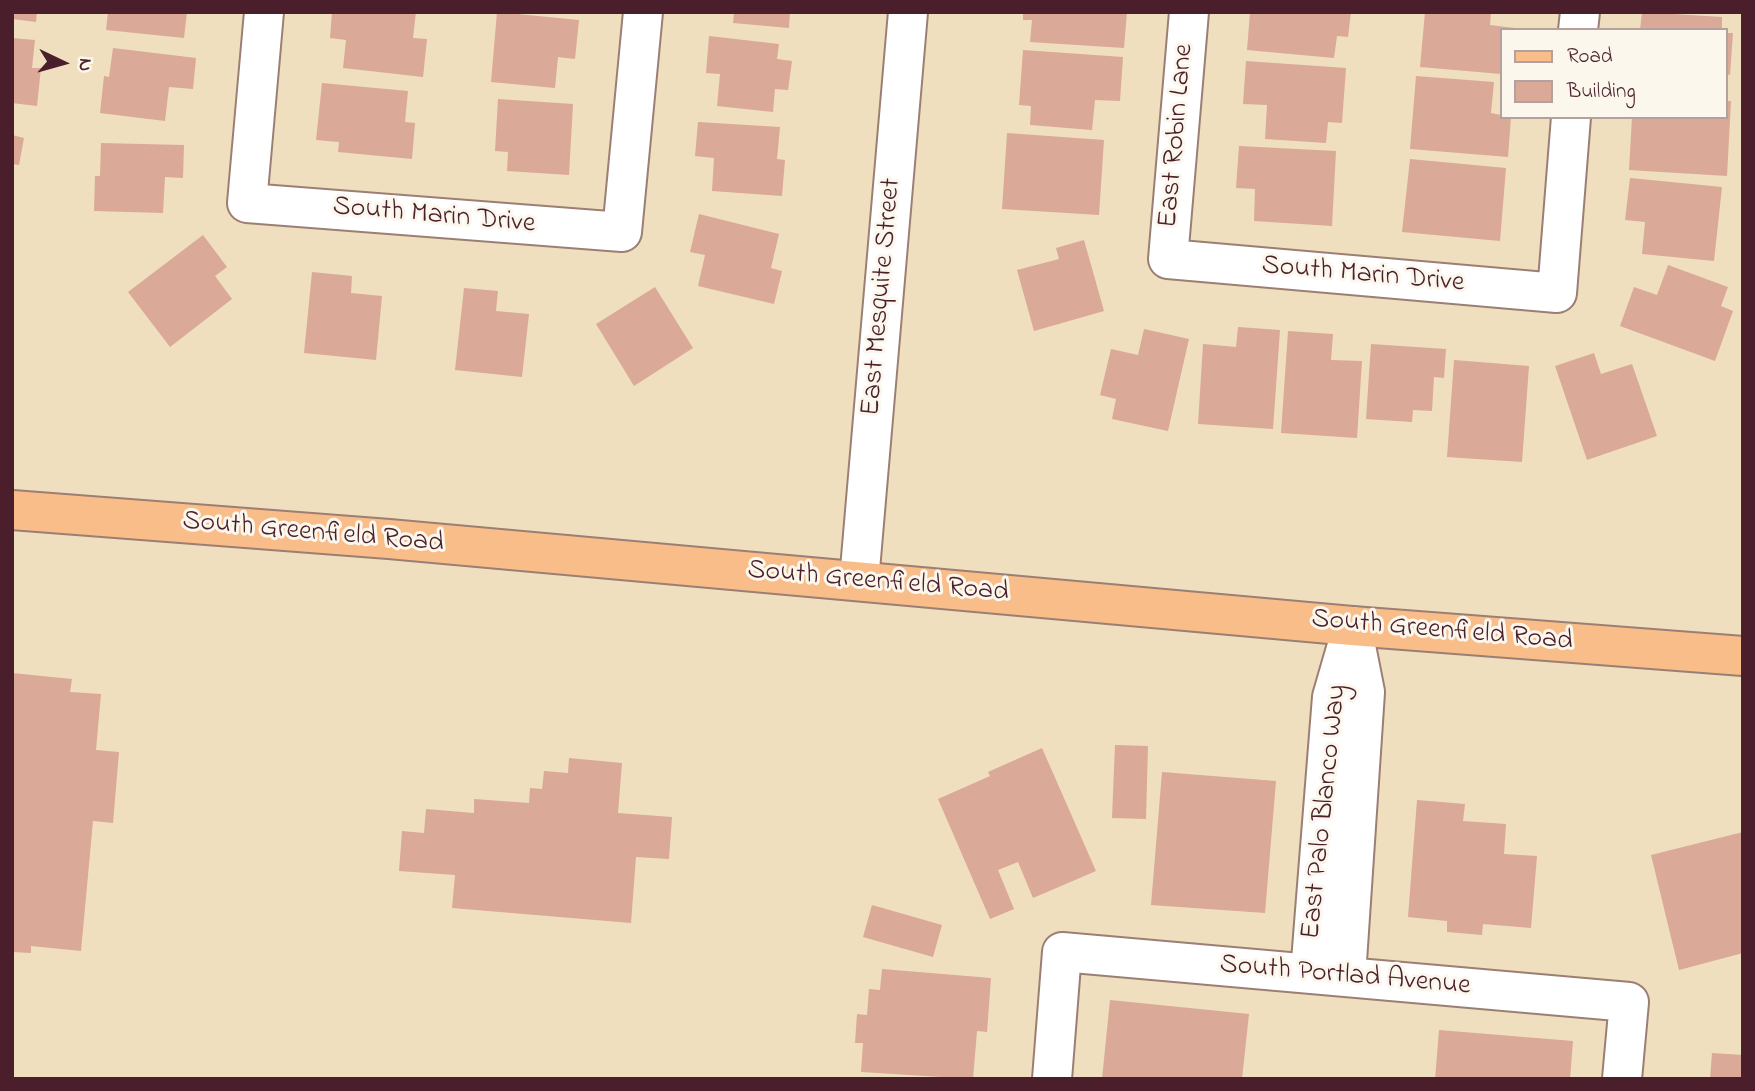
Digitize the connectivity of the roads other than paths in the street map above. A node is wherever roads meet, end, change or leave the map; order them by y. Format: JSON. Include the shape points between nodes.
{"nodes":[{"id":1,"x":264,"y":12,"type":"edge"},
{"id":2,"x":643,"y":12,"type":"edge"},
{"id":3,"x":908,"y":12,"type":"edge"},
{"id":4,"x":1189,"y":12,"type":"edge"},
{"id":5,"x":1571,"y":119,"type":"edge"},
{"id":6,"x":1168,"y":259,"type":"joint"},
{"id":7,"x":12,"y":510,"type":"edge"},
{"id":8,"x":859,"y":581,"type":"junction"},
{"id":9,"x":1352,"y":626,"type":"junction"},
{"id":10,"x":1743,"y":656,"type":"edge"},
{"id":11,"x":1328,"y":975,"type":"junction"},
{"id":12,"x":1052,"y":1079,"type":"edge"},
{"id":13,"x":1622,"y":1079,"type":"edge"}],
"edges":[{"from":1,"to":2,"type":"street","name":"South Marin Drive","via":[[247,202],[622,232]]},
{"from":3,"to":8,"type":"street","name":"East Mesquite Street"},
{"from":4,"to":6,"type":"street","name":"East Robin Lane"},
{"from":5,"to":6,"type":"street","name":"South Marin Drive","via":[[1557,293]]},
{"from":7,"to":8,"type":"main road","name":"South Greenfield Road"},
{"from":8,"to":9,"type":"main road","name":"South Greenfield Road"},
{"from":9,"to":10,"type":"main road","name":"South Greenfield Road"},
{"from":9,"to":11,"type":"street","name":"East Palo Blanco Way","via":[[1364,692],[1342,774]]},
{"from":11,"to":12,"type":"street","name":"South Portlad Avenue","via":[[1062,952]]},
{"from":11,"to":13,"type":"street","name":"South Portlad Avenue","via":[[1629,1002]]}]}
